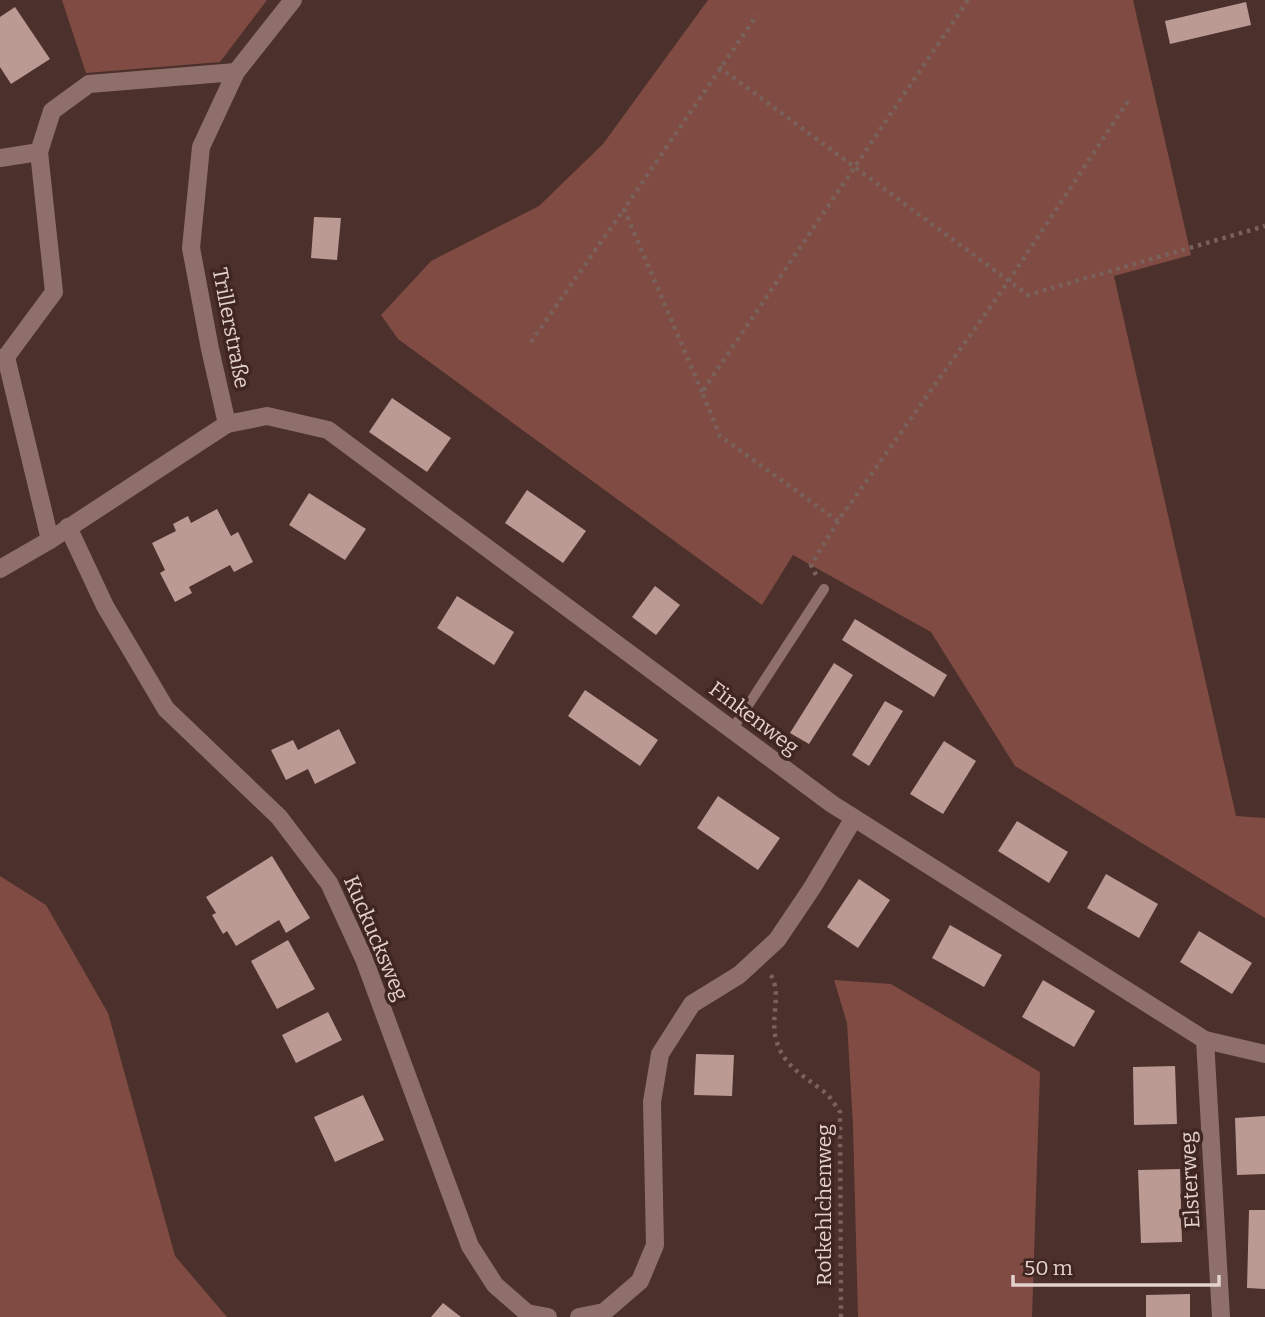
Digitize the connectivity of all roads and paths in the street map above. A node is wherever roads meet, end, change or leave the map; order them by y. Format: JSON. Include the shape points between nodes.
{"nodes":[{"id":1,"x":293,"y":0,"type":"edge"},
{"id":2,"x":968,"y":0,"type":"edge"},
{"id":3,"x":757,"y":15,"type":"dead end"},
{"id":4,"x":719,"y":67,"type":"junction"},
{"id":5,"x":236,"y":72,"type":"junction"},
{"id":6,"x":1128,"y":101,"type":"dead end"},
{"id":7,"x":40,"y":152,"type":"junction"},
{"id":8,"x":0,"y":158,"type":"edge"},
{"id":9,"x":855,"y":167,"type":"junction"},
{"id":10,"x":624,"y":209,"type":"junction"},
{"id":11,"x":1265,"y":226,"type":"edge"},
{"id":12,"x":1007,"y":282,"type":"junction"},
{"id":13,"x":531,"y":342,"type":"dead end"},
{"id":14,"x":3,"y":357,"type":"edge"},
{"id":15,"x":702,"y":392,"type":"junction"},
{"id":16,"x":227,"y":424,"type":"junction"},
{"id":17,"x":838,"y":521,"type":"junction"},
{"id":18,"x":68,"y":527,"type":"junction"},
{"id":19,"x":50,"y":540,"type":"junction"},
{"id":20,"x":0,"y":569,"type":"edge"},
{"id":21,"x":824,"y":589,"type":"joint"},
{"id":22,"x":732,"y":730,"type":"junction"},
{"id":23,"x":854,"y":818,"type":"junction"},
{"id":24,"x":760,"y":955,"type":"junction"},
{"id":25,"x":1205,"y":1040,"type":"junction"},
{"id":26,"x":1265,"y":1054,"type":"edge"},
{"id":27,"x":548,"y":1317,"type":"edge"},
{"id":28,"x":579,"y":1317,"type":"edge"},
{"id":29,"x":841,"y":1317,"type":"edge"},
{"id":30,"x":1221,"y":1317,"type":"edge"}],
"edges":[{"from":1,"to":5,"type":"street","name":"Trillerstraße"},
{"from":2,"to":9,"type":"path"},
{"from":3,"to":4,"type":"path"},
{"from":4,"to":9,"type":"path"},
{"from":4,"to":10,"type":"path"},
{"from":5,"to":7,"type":"street","via":[[89,84],[52,111]]},
{"from":5,"to":16,"type":"street","name":"Trillerstraße","via":[[201,147],[191,248]]},
{"from":6,"to":12,"type":"path"},
{"from":7,"to":8,"type":"street"},
{"from":7,"to":14,"type":"street","via":[[54,292]]},
{"from":9,"to":12,"type":"path"},
{"from":9,"to":15,"type":"path"},
{"from":10,"to":13,"type":"path"},
{"from":10,"to":15,"type":"path"},
{"from":11,"to":12,"type":"path","via":[[1028,295]]},
{"from":12,"to":17,"type":"path"},
{"from":14,"to":19,"type":"street"},
{"from":15,"to":17,"type":"path","via":[[720,436]]},
{"from":16,"to":18,"type":"street"},
{"from":16,"to":22,"type":"street","name":"Finkenweg","via":[[267,415],[328,430]]},
{"from":17,"to":21,"type":"path","via":[[811,565]]},
{"from":18,"to":19,"type":"street"},
{"from":18,"to":27,"type":"street","name":"Kuckucksweg","via":[[105,606],[166,709],[279,817],[329,883],[364,960],[470,1246],[495,1285],[527,1313]]},
{"from":19,"to":20,"type":"street"},
{"from":21,"to":22,"type":"lane"},
{"from":22,"to":23,"type":"street","name":"Finkenweg"},
{"from":23,"to":24,"type":"street","via":[[777,940]]},
{"from":23,"to":25,"type":"street","name":"Finkenweg"},
{"from":24,"to":28,"type":"street","via":[[740,975],[692,1004],[660,1054],[652,1102],[655,1245],[640,1281],[604,1312]]},
{"from":24,"to":29,"type":"path","name":"Rotkehlchenweg","via":[[775,983],[775,1037],[782,1056],[798,1075],[825,1092],[840,1112]]},
{"from":25,"to":26,"type":"street","name":"Finkenweg"},
{"from":25,"to":30,"type":"street","name":"Elsterweg"}]}
